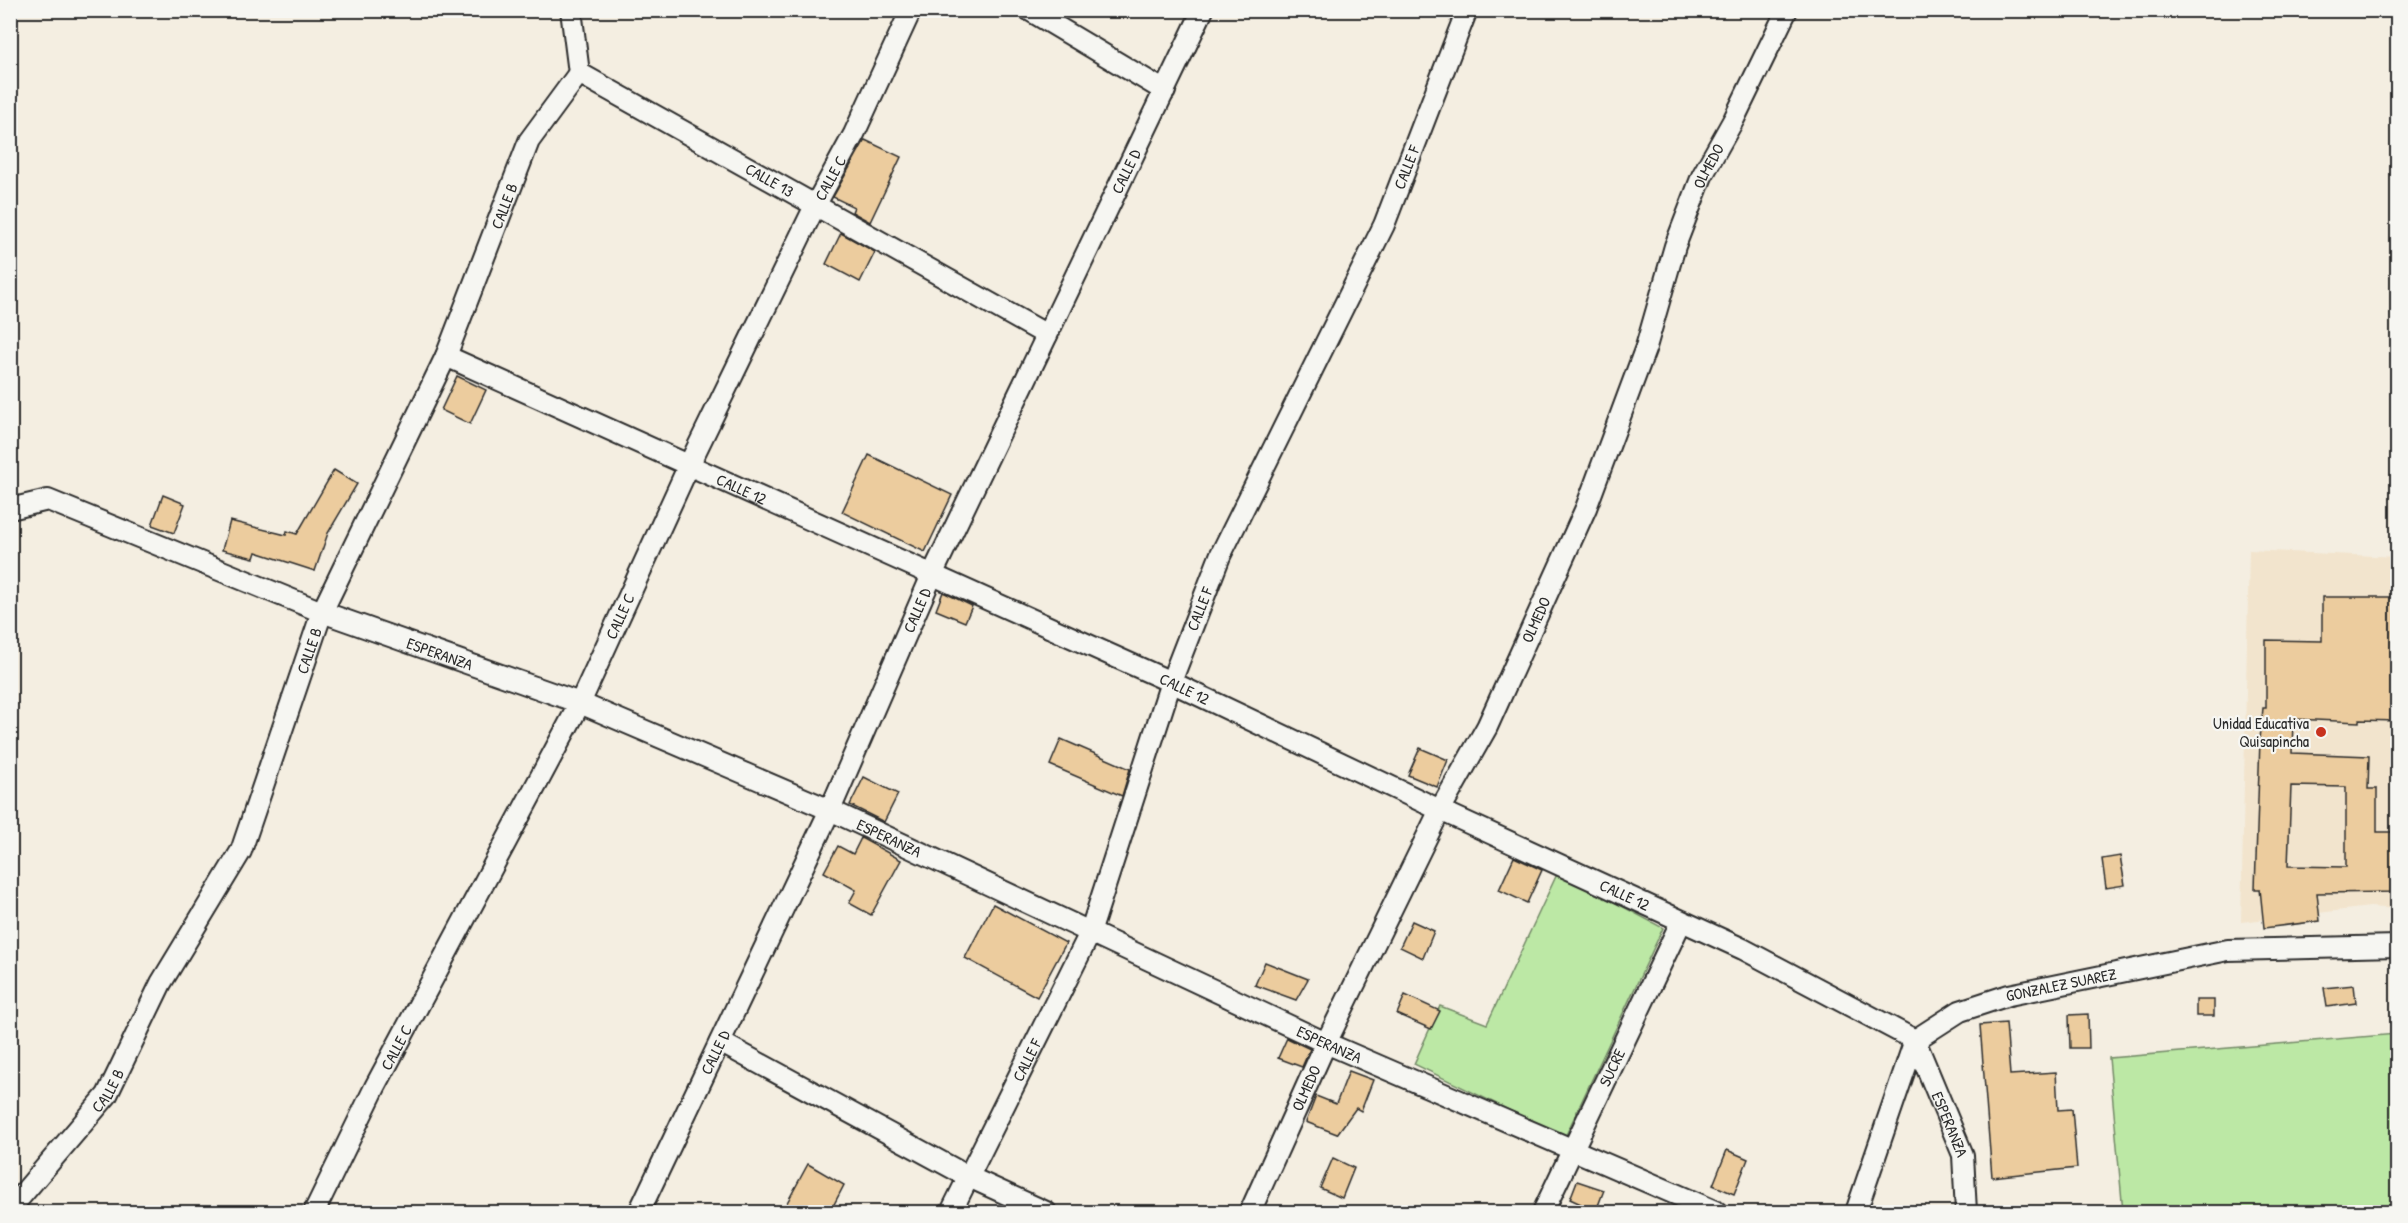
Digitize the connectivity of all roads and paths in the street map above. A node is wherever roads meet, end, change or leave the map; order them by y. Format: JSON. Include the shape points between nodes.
{"nodes":[{"id":1,"x":571,"y":10,"type":"edge"},
{"id":2,"x":911,"y":10,"type":"edge"},
{"id":3,"x":1029,"y":10,"type":"edge"},
{"id":4,"x":1203,"y":10,"type":"edge"},
{"id":5,"x":1467,"y":10,"type":"edge"},
{"id":6,"x":1787,"y":10,"type":"edge"},
{"id":7,"x":579,"y":73,"type":"junction"},
{"id":8,"x":1165,"y":91,"type":"junction"},
{"id":9,"x":816,"y":204,"type":"junction"},
{"id":10,"x":1047,"y":335,"type":"junction"},
{"id":11,"x":446,"y":356,"type":"junction"},
{"id":12,"x":689,"y":465,"type":"junction"},
{"id":13,"x":10,"y":509,"type":"edge"},
{"id":14,"x":932,"y":575,"type":"junction"},
{"id":15,"x":321,"y":612,"type":"junction"},
{"id":16,"x":1171,"y":682,"type":"junction"},
{"id":17,"x":580,"y":703,"type":"junction"},
{"id":18,"x":830,"y":810,"type":"junction"},
{"id":19,"x":1440,"y":810,"type":"junction"},
{"id":20,"x":1681,"y":922,"type":"junction"},
{"id":21,"x":1090,"y":933,"type":"junction"},
{"id":22,"x":2397,"y":946,"type":"edge"},
{"id":23,"x":1915,"y":1040,"type":"junction"},
{"id":24,"x":720,"y":1042,"type":"junction"},
{"id":25,"x":1326,"y":1043,"type":"junction"},
{"id":26,"x":1573,"y":1149,"type":"junction"},
{"id":27,"x":969,"y":1177,"type":"junction"},
{"id":28,"x":10,"y":1209,"type":"edge"},
{"id":29,"x":314,"y":1212,"type":"edge"},
{"id":30,"x":639,"y":1212,"type":"edge"},
{"id":31,"x":951,"y":1212,"type":"edge"},
{"id":32,"x":1046,"y":1212,"type":"edge"},
{"id":33,"x":1250,"y":1212,"type":"edge"},
{"id":34,"x":1543,"y":1212,"type":"edge"},
{"id":35,"x":1717,"y":1212,"type":"edge"},
{"id":36,"x":1856,"y":1212,"type":"edge"},
{"id":37,"x":1966,"y":1212,"type":"edge"}],
"edges":[{"from":1,"to":7,"type":"street"},
{"from":2,"to":9,"type":"street","name":"CALLE C","via":[[854,134]]},
{"from":3,"to":8,"type":"street"},
{"from":4,"to":8,"type":"street","name":"CALLE D"},
{"from":5,"to":16,"type":"street","name":"CALLE F","via":[[1384,225],[1220,556]]},
{"from":6,"to":19,"type":"street","name":"OLMEDO","via":[[1702,176],[1675,246],[1646,347],[1586,508],[1487,727]]},
{"from":7,"to":9,"type":"street","name":"CALLE 13"},
{"from":7,"to":11,"type":"street","name":"CALLE B","via":[[529,141]]},
{"from":8,"to":10,"type":"street","name":"CALLE D"},
{"from":9,"to":10,"type":"street","name":"CALLE 13"},
{"from":9,"to":12,"type":"street","name":"CALLE C"},
{"from":10,"to":14,"type":"street","name":"CALLE D"},
{"from":11,"to":12,"type":"street","name":"CALLE 12"},
{"from":11,"to":15,"type":"street","name":"CALLE B"},
{"from":12,"to":14,"type":"street","name":"CALLE 12"},
{"from":12,"to":17,"type":"street","name":"CALLE C"},
{"from":13,"to":15,"type":"street","name":"ESPERANZA","via":[[48,500]]},
{"from":14,"to":16,"type":"street","name":"CALLE 12"},
{"from":14,"to":18,"type":"street","name":"CALLE D"},
{"from":15,"to":17,"type":"street","name":"ESPERANZA"},
{"from":15,"to":28,"type":"street","name":"CALLE B","via":[[241,851],[160,983],[107,1095]]},
{"from":16,"to":19,"type":"street","name":"CALLE 12"},
{"from":16,"to":21,"type":"street","name":"CALLE F"},
{"from":17,"to":18,"type":"street","name":"ESPERANZA"},
{"from":17,"to":29,"type":"street","name":"CALLE C","via":[[375,1087]]},
{"from":18,"to":21,"type":"street","name":"ESPERANZA"},
{"from":18,"to":24,"type":"street","name":"CALLE D"},
{"from":19,"to":20,"type":"street","name":"CALLE 12"},
{"from":19,"to":25,"type":"street","name":"OLMEDO"},
{"from":20,"to":23,"type":"street","name":"CALLE 12"},
{"from":20,"to":26,"type":"street","name":"SUCRE"},
{"from":21,"to":25,"type":"street","name":"ESPERANZA"},
{"from":21,"to":27,"type":"street","name":"CALLE F"},
{"from":22,"to":23,"type":"street","name":"GONZALEZ SUAREZ","via":[[2228,950],[2009,995],[1960,1011]]},
{"from":23,"to":36,"type":"street"},
{"from":23,"to":37,"type":"street","name":"ESPERANZA","via":[[1964,1155]]},
{"from":24,"to":27,"type":"street"},
{"from":24,"to":30,"type":"street","name":"CALLE D"},
{"from":25,"to":26,"type":"street","name":"ESPERANZA"},
{"from":25,"to":33,"type":"street","name":"OLMEDO"},
{"from":26,"to":34,"type":"street","name":"SUCRE"},
{"from":26,"to":35,"type":"street","name":"ESPERANZA"},
{"from":27,"to":31,"type":"street","name":"CALLE F"},
{"from":27,"to":32,"type":"street"}]}
